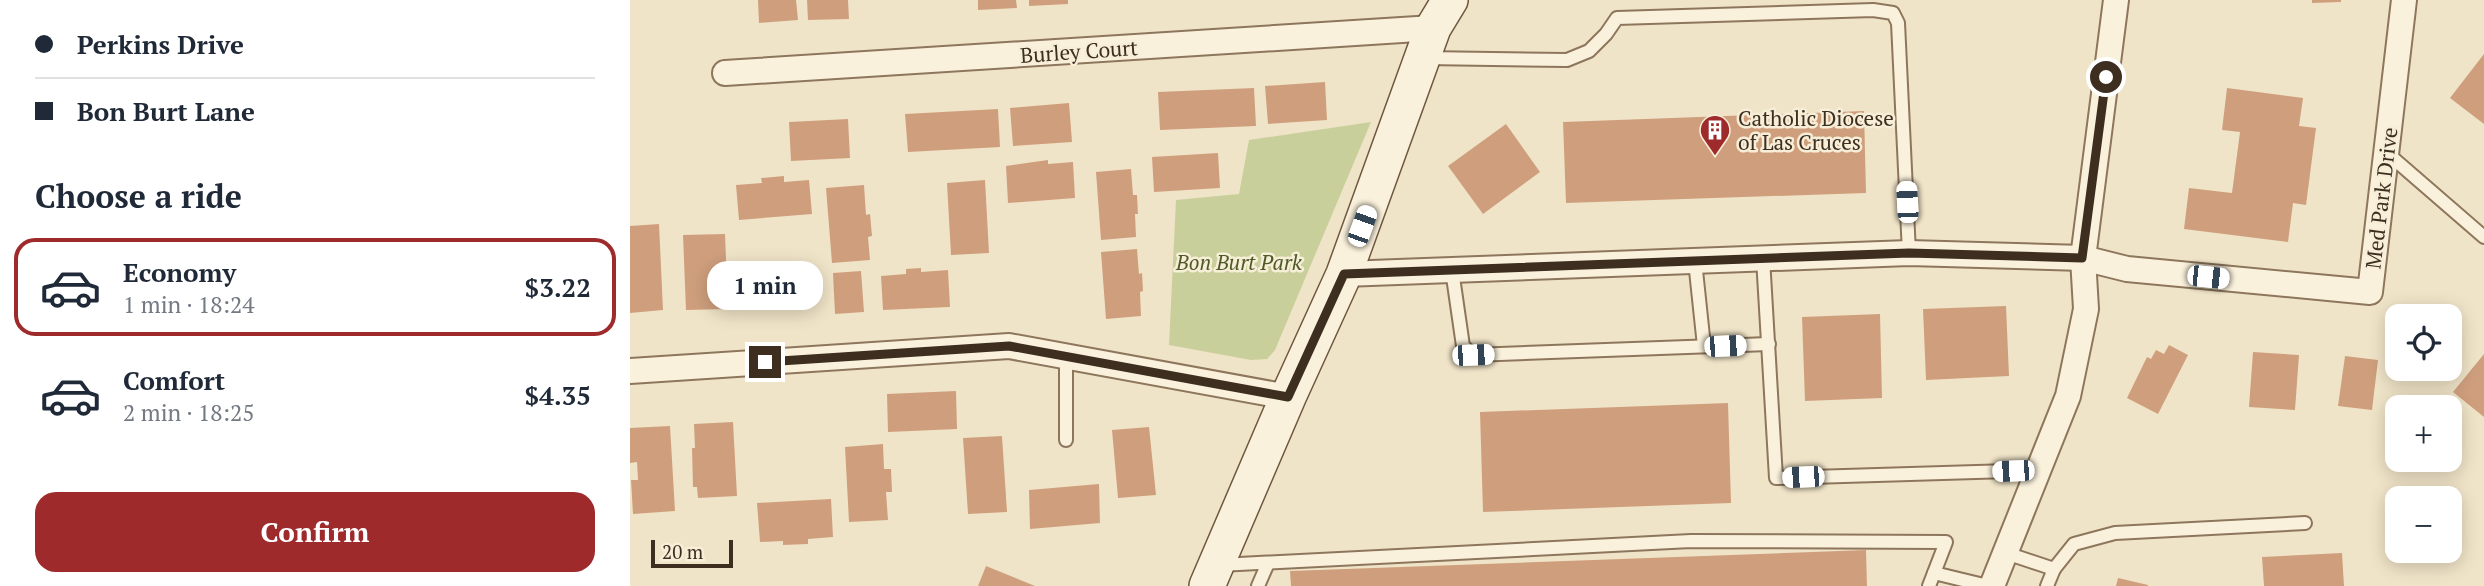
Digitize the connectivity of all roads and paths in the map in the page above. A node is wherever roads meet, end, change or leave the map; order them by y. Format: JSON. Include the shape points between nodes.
{"nodes":[{"id":1,"x":2116,"y":0,"type":"edge"},
{"id":2,"x":2404,"y":0,"type":"edge"},
{"id":3,"x":1435,"y":29,"type":"edge"},
{"id":4,"x":725,"y":74,"type":"dead end"},
{"id":5,"x":2387,"y":153,"type":"junction"},
{"id":6,"x":2484,"y":237,"type":"edge"},
{"id":7,"x":1909,"y":253,"type":"junction"},
{"id":8,"x":1763,"y":258,"type":"junction"},
{"id":9,"x":2082,"y":258,"type":"junction"},
{"id":10,"x":1695,"y":261,"type":"junction"},
{"id":11,"x":1452,"y":270,"type":"junction"},
{"id":12,"x":1344,"y":274,"type":"junction"},
{"id":13,"x":1769,"y":344,"type":"junction"},
{"id":14,"x":1704,"y":346,"type":"junction"},
{"id":15,"x":1066,"y":356,"type":"junction"},
{"id":16,"x":630,"y":371,"type":"edge"},
{"id":17,"x":1288,"y":397,"type":"junction"},
{"id":18,"x":1066,"y":440,"type":"dead end"},
{"id":19,"x":2039,"y":470,"type":"junction"},
{"id":20,"x":2305,"y":523,"type":"dead end"},
{"id":21,"x":2006,"y":553,"type":"junction"},
{"id":22,"x":1268,"y":563,"type":"junction"},
{"id":23,"x":2054,"y":569,"type":"junction"},
{"id":24,"x":1212,"y":576,"type":"edge"},
{"id":25,"x":1932,"y":580,"type":"edge"},
{"id":26,"x":1258,"y":586,"type":"edge"},
{"id":27,"x":1990,"y":586,"type":"edge"},
{"id":28,"x":2047,"y":586,"type":"edge"}],
"edges":[{"from":1,"to":9,"type":"street"},
{"from":2,"to":5,"type":"street","name":"Med Park Drive"},
{"from":3,"to":4,"type":"street","name":"Burley Court"},
{"from":3,"to":7,"type":"lane","via":[[1567,60],[1589,51],[1617,18],[1893,13],[1898,23]]},
{"from":3,"to":12,"type":"street"},
{"from":5,"to":6,"type":"lane"},
{"from":5,"to":9,"type":"street","name":"Med Park Drive","via":[[2370,292],[2127,269]]},
{"from":7,"to":8,"type":"street","name":"Med Park Drive"},
{"from":7,"to":9,"type":"street","name":"Med Park Drive"},
{"from":8,"to":10,"type":"street","name":"Med Park Drive"},
{"from":8,"to":13,"type":"lane"},
{"from":9,"to":19,"type":"street","via":[[2086,309],[2068,396]]},
{"from":10,"to":11,"type":"street","name":"Med Park Drive"},
{"from":10,"to":14,"type":"lane"},
{"from":11,"to":12,"type":"street","name":"Med Park Drive"},
{"from":11,"to":14,"type":"lane","via":[[1463,346],[1473,355]]},
{"from":12,"to":17,"type":"street"},
{"from":13,"to":14,"type":"lane"},
{"from":13,"to":19,"type":"lane","via":[[1776,478]]},
{"from":15,"to":16,"type":"street","via":[[1009,346]]},
{"from":15,"to":17,"type":"street"},
{"from":15,"to":18,"type":"lane"},
{"from":17,"to":24,"type":"street"},
{"from":19,"to":21,"type":"street"},
{"from":20,"to":23,"type":"lane","via":[[2115,533],[2074,544]]},
{"from":21,"to":23,"type":"lane"},
{"from":21,"to":27,"type":"street"},
{"from":22,"to":24,"type":"lane"},
{"from":22,"to":25,"type":"lane","via":[[1691,541],[1946,542]]},
{"from":22,"to":26,"type":"lane"},
{"from":23,"to":28,"type":"lane"},
{"from":25,"to":27,"type":"lane"}]}
